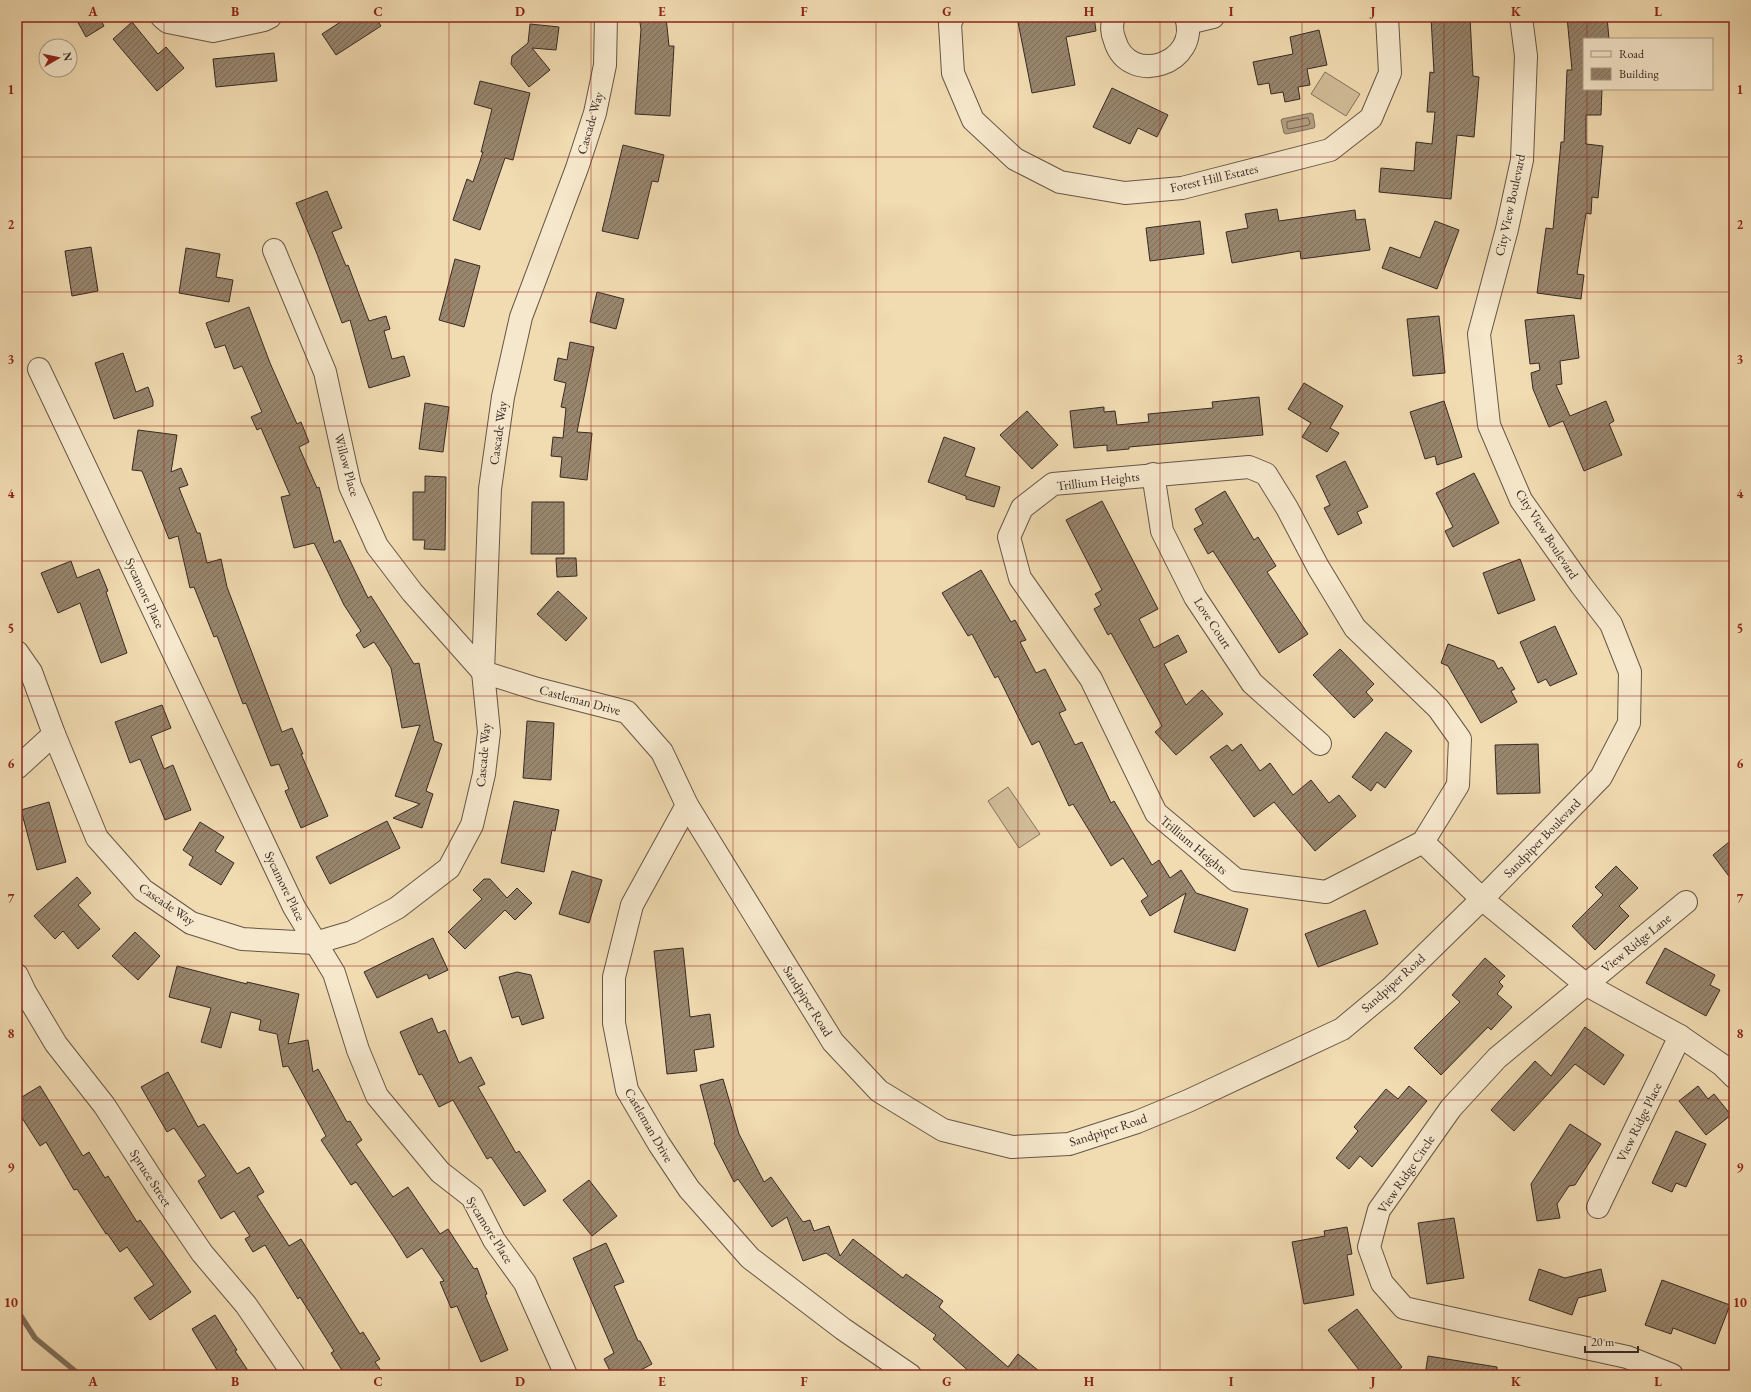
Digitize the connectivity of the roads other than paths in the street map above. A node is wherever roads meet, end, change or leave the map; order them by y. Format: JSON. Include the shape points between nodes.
{"nodes":[{"id":1,"x":162,"y":17,"type":"edge"},
{"id":2,"x":270,"y":17,"type":"edge"},
{"id":3,"x":606,"y":17,"type":"edge"},
{"id":4,"x":953,"y":17,"type":"edge"},
{"id":5,"x":1114,"y":17,"type":"edge"},
{"id":6,"x":1213,"y":17,"type":"edge"},
{"id":7,"x":1387,"y":17,"type":"edge"},
{"id":8,"x":1521,"y":17,"type":"edge"},
{"id":9,"x":1187,"y":20,"type":"edge"},
{"id":10,"x":274,"y":250,"type":"dead end"},
{"id":11,"x":39,"y":369,"type":"dead end"},
{"id":12,"x":1153,"y":474,"type":"junction"},
{"id":13,"x":17,"y":652,"type":"edge"},
{"id":14,"x":482,"y":672,"type":"junction"},
{"id":15,"x":54,"y":734,"type":"junction"},
{"id":16,"x":1320,"y":744,"type":"dead end"},
{"id":17,"x":17,"y":768,"type":"edge"},
{"id":18,"x":1601,"y":777,"type":"joint"},
{"id":19,"x":687,"y":805,"type":"junction"},
{"id":20,"x":1423,"y":842,"type":"junction"},
{"id":21,"x":1482,"y":899,"type":"junction"},
{"id":22,"x":1686,"y":902,"type":"dead end"},
{"id":23,"x":315,"y":943,"type":"junction"},
{"id":24,"x":17,"y":975,"type":"edge"},
{"id":25,"x":1585,"y":984,"type":"junction"},
{"id":26,"x":1680,"y":1036,"type":"junction"},
{"id":27,"x":1734,"y":1078,"type":"edge"},
{"id":28,"x":1598,"y":1207,"type":"dead end"},
{"id":29,"x":294,"y":1375,"type":"edge"},
{"id":30,"x":566,"y":1375,"type":"edge"},
{"id":31,"x":910,"y":1375,"type":"edge"},
{"id":32,"x":1672,"y":1375,"type":"edge"}],
"edges":[{"from":1,"to":2,"type":"street","via":[[168,22],[213,31]]},
{"from":3,"to":14,"type":"street","name":"Cascade Way","via":[[605,65],[595,113],[521,317],[502,397],[490,488]]},
{"from":4,"to":7,"type":"street","name":"Forest Hill Estates","via":[[950,24],[953,73],[973,120],[1015,159],[1060,182],[1125,194],[1182,188],[1330,150],[1371,118],[1374,112],[1390,73]]},
{"from":5,"to":9,"type":"street","via":[[1112,34],[1116,47],[1133,63],[1144,66],[1156,66],[1168,62],[1177,55],[1184,46],[1188,34]]},
{"from":6,"to":9,"type":"street"},
{"from":8,"to":18,"type":"street","name":"City View Boulevard","via":[[1526,56],[1522,160],[1479,334],[1489,426],[1521,500],[1611,624],[1630,672],[1629,723]]},
{"from":10,"to":14,"type":"street","name":"Willow Place","via":[[325,372],[350,486],[377,546],[412,592]]},
{"from":11,"to":23,"type":"street","name":"Sycamore Place","via":[[294,906]]},
{"from":12,"to":16,"type":"street","name":"Love Court","via":[[1162,531],[1195,597],[1252,683]]},
{"from":12,"to":20,"type":"street","name":"Trillium Heights","via":[[1249,467],[1266,474],[1355,628],[1438,708],[1460,739],[1458,785]]},
{"from":12,"to":20,"type":"street","name":"Trillium Heights","via":[[1053,484],[1022,508],[1009,537],[1020,578],[1091,679],[1156,813],[1236,880],[1326,892]]},
{"from":13,"to":15,"type":"street","name":"Cascade Way","via":[[31,672]]},
{"from":14,"to":19,"type":"street","name":"Castleman Drive","via":[[627,712],[662,752]]},
{"from":14,"to":23,"type":"street","name":"Cascade Way","via":[[488,732],[484,774],[472,824],[449,868],[397,908],[352,932]]},
{"from":15,"to":17,"type":"street"},
{"from":15,"to":23,"type":"street","name":"Cascade Way","via":[[97,838],[142,890],[190,923],[242,939]]},
{"from":18,"to":21,"type":"street","name":"Sandpiper Boulevard"},
{"from":19,"to":21,"type":"street","name":"Sandpiper Road","via":[[833,1042],[879,1091],[943,1130],[1012,1147],[1069,1144],[1137,1122],[1342,1029],[1390,989]]},
{"from":19,"to":31,"type":"street","name":"Castleman Drive","via":[[632,905],[614,977],[614,1023],[627,1090],[689,1189],[750,1258],[843,1329]]},
{"from":20,"to":21,"type":"street"},
{"from":21,"to":25,"type":"street"},
{"from":22,"to":25,"type":"street","name":"View Ridge Lane"},
{"from":23,"to":30,"type":"street","name":"Sycamore Place","via":[[334,972],[358,1050],[377,1096],[440,1172],[472,1197],[494,1240],[525,1283]]},
{"from":24,"to":29,"type":"street","name":"Spruce Street","via":[[56,1044],[104,1105],[202,1253],[246,1305]]},
{"from":25,"to":26,"type":"street"},
{"from":25,"to":32,"type":"street","name":"View Ridge Circle","via":[[1497,1058],[1451,1108],[1380,1210],[1369,1247],[1382,1283],[1404,1308],[1627,1357]]},
{"from":26,"to":27,"type":"street","via":[[1722,1065]]},
{"from":26,"to":28,"type":"street","name":"View Ridge Place"}]}
